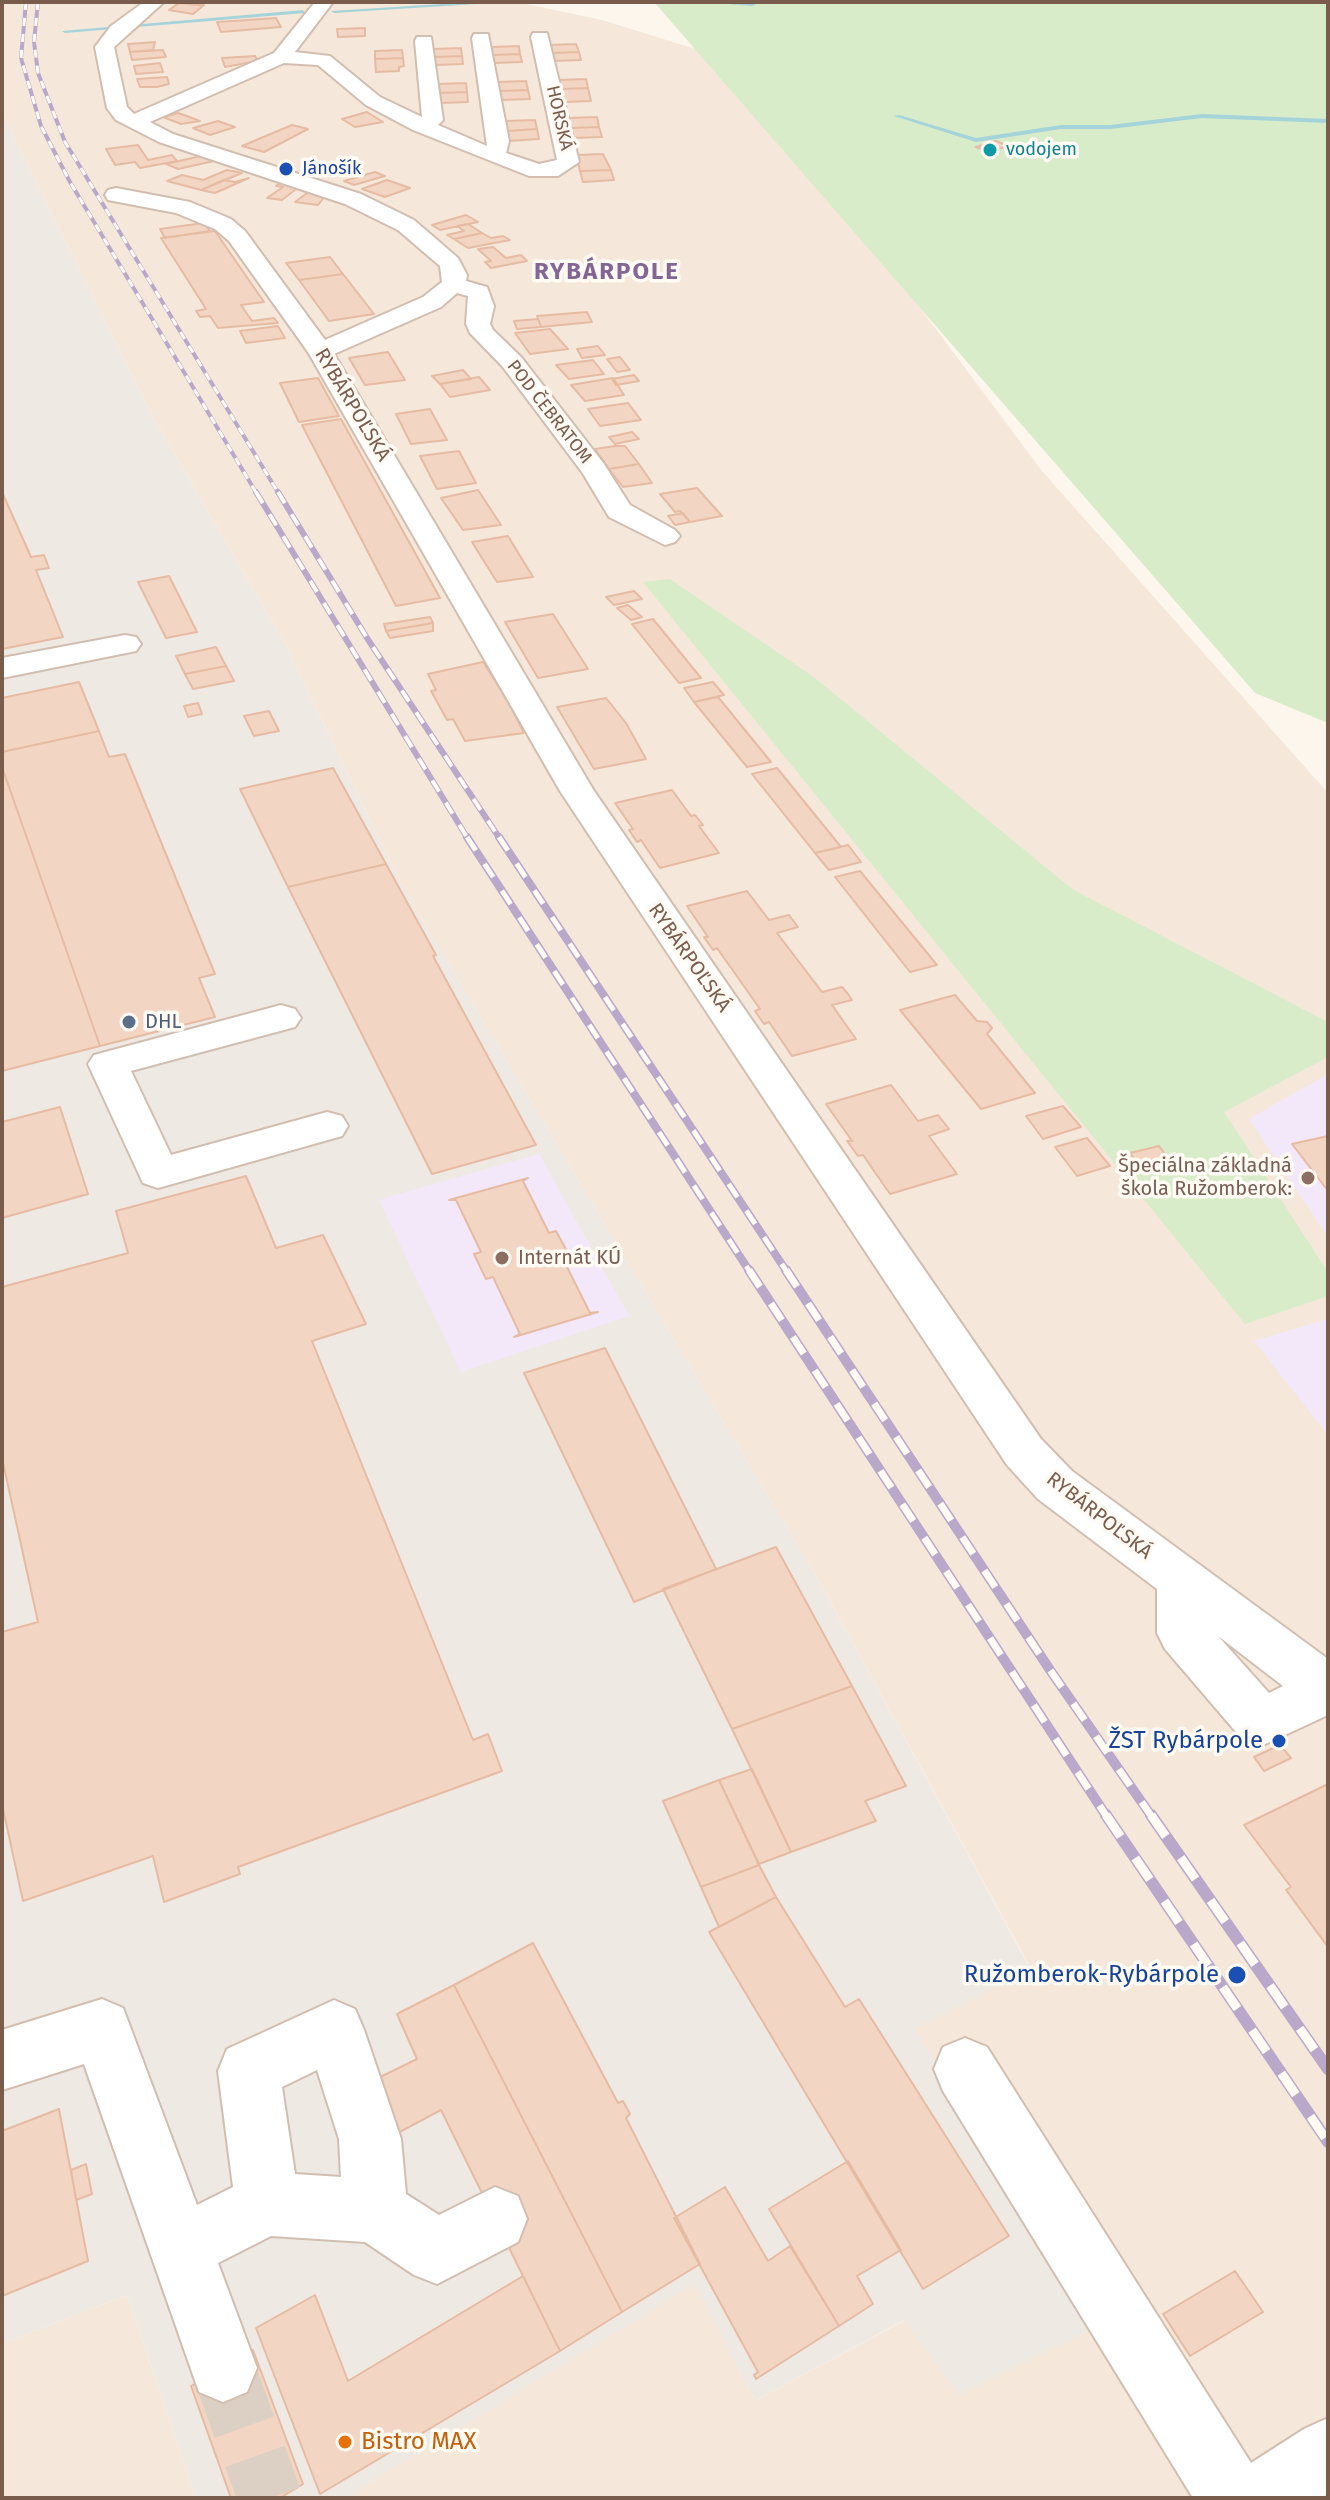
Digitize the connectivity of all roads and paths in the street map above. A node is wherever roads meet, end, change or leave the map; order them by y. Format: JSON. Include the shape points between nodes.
{"nodes":[{"id":1,"x":155,"y":2,"type":"edge"},
{"id":2,"x":324,"y":2,"type":"edge"},
{"id":3,"x":540,"y":37,"type":"dead end"},
{"id":4,"x":481,"y":38,"type":"dead end"},
{"id":5,"x":424,"y":41,"type":"dead end"},
{"id":6,"x":281,"y":57,"type":"junction"},
{"id":7,"x":132,"y":122,"type":"junction"},
{"id":8,"x":420,"y":126,"type":"junction"},
{"id":9,"x":488,"y":153,"type":"junction"},
{"id":10,"x":116,"y":195,"type":"dead end"},
{"id":11,"x":453,"y":285,"type":"junction"},
{"id":12,"x":320,"y":351,"type":"junction"},
{"id":13,"x":665,"y":536,"type":"dead end"},
{"id":14,"x":125,"y":644,"type":"dead end"},
{"id":15,"x":2,"y":668,"type":"edge"},
{"id":16,"x":281,"y":1018,"type":"dead end"},
{"id":17,"x":327,"y":1126,"type":"dead end"},
{"id":18,"x":1328,"y":1689,"type":"edge"},
{"id":19,"x":2,"y":2060,"type":"edge"},
{"id":20,"x":965,"y":2069,"type":"dead end"},
{"id":21,"x":267,"y":2204,"type":"junction"},
{"id":22,"x":375,"y":2211,"type":"junction"},
{"id":23,"x":495,"y":2219,"type":"dead end"},
{"id":24,"x":179,"y":2248,"type":"junction"},
{"id":25,"x":223,"y":2368,"type":"tunnel mouth"},
{"id":26,"x":1328,"y":2453,"type":"edge"},
{"id":27,"x":1233,"y":2498,"type":"edge"},
{"id":28,"x":1261,"y":2498,"type":"edge"}],
"edges":[{"from":1,"to":7,"type":"street","via":[[104,47],[117,108]]},
{"from":2,"to":6,"type":"street","name":"HORSKÁ"},
{"from":3,"to":9,"type":"street","name":"HORSKÁ","via":[[568,162],[558,170],[537,171]]},
{"from":4,"to":9,"type":"street","via":[[499,141],[498,149]]},
{"from":5,"to":8,"type":"street","via":[[433,120]]},
{"from":6,"to":7,"type":"street","name":"HORSKÁ"},
{"from":6,"to":8,"type":"street","name":"HORSKÁ","via":[[323,60],[373,101]]},
{"from":7,"to":11,"type":"street","via":[[384,213],[445,256],[453,269]]},
{"from":8,"to":9,"type":"street","name":"HORSKÁ"},
{"from":10,"to":12,"type":"street","name":"RYBÁRPOĽSKÁ","via":[[182,207],[223,224]]},
{"from":11,"to":12,"type":"street","via":[[415,310]]},
{"from":11,"to":13,"type":"street","name":"POD ČEBRATOM","via":[[479,292],[482,333],[512,362],[619,511]]},
{"from":12,"to":18,"type":"street","name":"RYBÁRPOĽSKÁ","via":[[577,791],[1024,1452],[1055,1485],[1182,1580],[1183,1633],[1261,1722]]},
{"from":14,"to":15,"type":"street"},
{"from":16,"to":17,"type":"street","via":[[108,1064],[158,1173]]},
{"from":19,"to":24,"type":"street","via":[[102,2029]]},
{"from":20,"to":27,"type":"street"},
{"from":21,"to":22,"type":"street"},
{"from":21,"to":22,"type":"street","via":[[249,2071],[334,2030],[370,2139]]},
{"from":21,"to":24,"type":"street"},
{"from":22,"to":23,"type":"street","via":[[437,2252]]},
{"from":24,"to":25,"type":"street"},
{"from":26,"to":28,"type":"street"}]}
